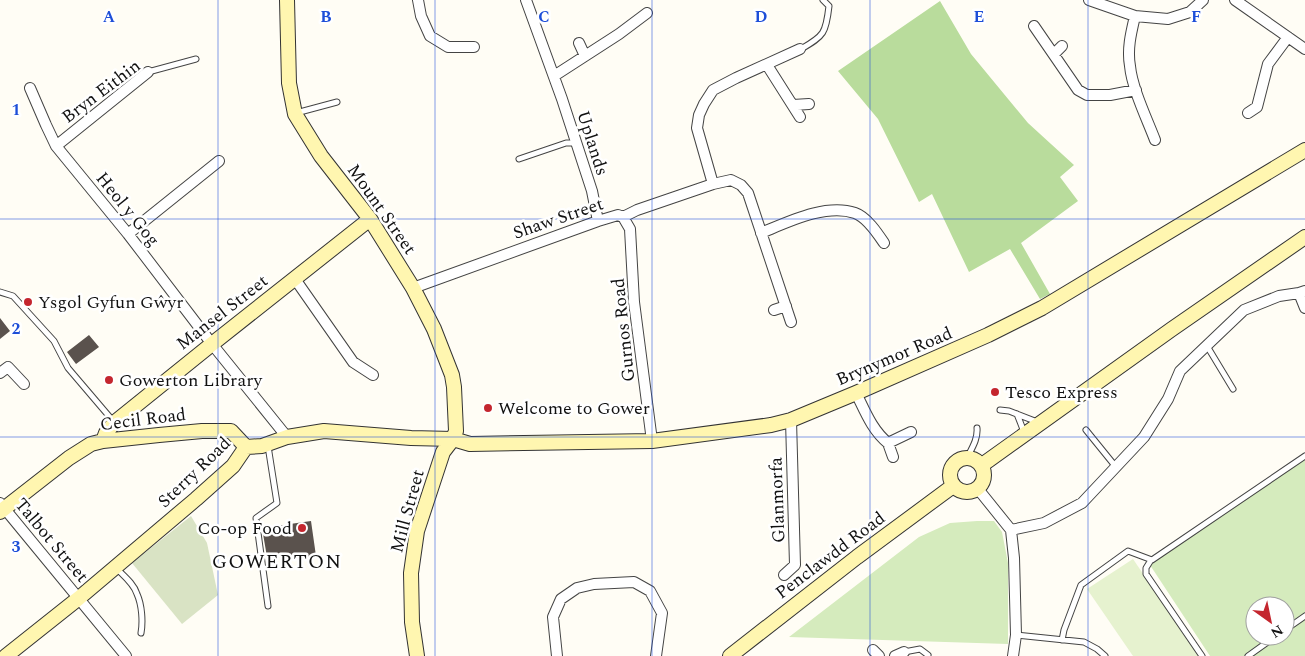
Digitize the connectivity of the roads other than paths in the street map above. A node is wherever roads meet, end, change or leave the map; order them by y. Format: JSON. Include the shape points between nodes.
{"nodes":[{"id":1,"x":287,"y":0,"type":"edge"},
{"id":2,"x":418,"y":0,"type":"edge"},
{"id":3,"x":526,"y":0,"type":"edge"},
{"id":4,"x":823,"y":0,"type":"edge"},
{"id":5,"x":829,"y":0,"type":"edge"},
{"id":6,"x":1089,"y":0,"type":"edge"},
{"id":7,"x":1202,"y":0,"type":"edge"},
{"id":8,"x":1235,"y":0,"type":"edge"},
{"id":9,"x":1250,"y":5,"type":"edge"},
{"id":10,"x":829,"y":6,"type":"junction"},
{"id":11,"x":647,"y":13,"type":"dead end"},
{"id":12,"x":1135,"y":16,"type":"junction"},
{"id":13,"x":1034,"y":26,"type":"dead end"},
{"id":14,"x":1288,"y":37,"type":"junction"},
{"id":15,"x":579,"y":43,"type":"dead end"},
{"id":16,"x":1062,"y":46,"type":"dead end"},
{"id":17,"x":474,"y":47,"type":"dead end"},
{"id":18,"x":1305,"y":49,"type":"edge"},
{"id":19,"x":800,"y":50,"type":"joint"},
{"id":20,"x":1054,"y":54,"type":"junction"},
{"id":21,"x":585,"y":56,"type":"junction"},
{"id":22,"x":196,"y":59,"type":"dead end"},
{"id":23,"x":767,"y":65,"type":"junction"},
{"id":24,"x":148,"y":72,"type":"joint"},
{"id":25,"x":554,"y":76,"type":"junction"},
{"id":26,"x":30,"y":88,"type":"dead end"},
{"id":27,"x":1136,"y":90,"type":"junction"},
{"id":28,"x":337,"y":102,"type":"dead end"},
{"id":29,"x":809,"y":104,"type":"dead end"},
{"id":30,"x":793,"y":105,"type":"junction"},
{"id":31,"x":1248,"y":113,"type":"dead end"},
{"id":32,"x":295,"y":114,"type":"junction"},
{"id":33,"x":800,"y":117,"type":"dead end"},
{"id":34,"x":1155,"y":140,"type":"dead end"},
{"id":35,"x":576,"y":143,"type":"junction"},
{"id":36,"x":56,"y":146,"type":"junction"},
{"id":37,"x":1305,"y":150,"type":"edge"},
{"id":38,"x":519,"y":159,"type":"dead end"},
{"id":39,"x":220,"y":161,"type":"dead end"},
{"id":40,"x":713,"y":184,"type":"junction"},
{"id":41,"x":623,"y":217,"type":"junction"},
{"id":42,"x":370,"y":219,"type":"junction"},
{"id":43,"x":598,"y":221,"type":"junction"},
{"id":44,"x":761,"y":233,"type":"junction"},
{"id":45,"x":128,"y":234,"type":"junction"},
{"id":46,"x":1305,"y":237,"type":"edge"},
{"id":47,"x":884,"y":244,"type":"dead end"},
{"id":48,"x":294,"y":279,"type":"junction"},
{"id":49,"x":413,"y":288,"type":"junction"},
{"id":50,"x":0,"y":292,"type":"edge"},
{"id":51,"x":1302,"y":292,"type":"edge"},
{"id":52,"x":786,"y":306,"type":"junction"},
{"id":53,"x":1305,"y":308,"type":"edge"},
{"id":54,"x":774,"y":310,"type":"dead end"},
{"id":55,"x":791,"y":322,"type":"dead end"},
{"id":56,"x":212,"y":344,"type":"junction"},
{"id":57,"x":1207,"y":345,"type":"junction"},
{"id":58,"x":0,"y":373,"type":"edge"},
{"id":59,"x":373,"y":375,"type":"dead end"},
{"id":60,"x":24,"y":384,"type":"dead end"},
{"id":61,"x":1233,"y":389,"type":"dead end"},
{"id":62,"x":856,"y":393,"type":"junction"},
{"id":63,"x":1000,"y":410,"type":"dead end"},
{"id":64,"x":1017,"y":414,"type":"junction"},
{"id":65,"x":791,"y":420,"type":"junction"},
{"id":66,"x":114,"y":423,"type":"junction"},
{"id":67,"x":1040,"y":423,"type":"junction"},
{"id":68,"x":977,"y":428,"type":"dead end"},
{"id":69,"x":1086,"y":430,"type":"dead end"},
{"id":70,"x":911,"y":432,"type":"dead end"},
{"id":71,"x":1024,"y":434,"type":"junction"},
{"id":72,"x":287,"y":437,"type":"junction"},
{"id":73,"x":453,"y":439,"type":"junction"},
{"id":74,"x":103,"y":441,"type":"junction"},
{"id":75,"x":652,"y":441,"type":"junction"},
{"id":76,"x":268,"y":443,"type":"junction"},
{"id":77,"x":888,"y":443,"type":"junction"},
{"id":78,"x":246,"y":447,"type":"junction"},
{"id":79,"x":1305,"y":456,"type":"edge"},
{"id":80,"x":893,"y":457,"type":"dead end"},
{"id":81,"x":967,"y":458,"type":"junction"},
{"id":82,"x":982,"y":465,"type":"junction"},
{"id":83,"x":1116,"y":467,"type":"junction"},
{"id":84,"x":953,"y":486,"type":"junction"},
{"id":85,"x":978,"y":489,"type":"junction"},
{"id":86,"x":2,"y":508,"type":"edge"},
{"id":87,"x":1011,"y":530,"type":"junction"},
{"id":88,"x":1151,"y":560,"type":"junction"},
{"id":89,"x":115,"y":567,"type":"junction"},
{"id":90,"x":784,"y":575,"type":"dead end"},
{"id":91,"x":79,"y":598,"type":"junction"},
{"id":92,"x":268,"y":606,"type":"dead end"},
{"id":93,"x":141,"y":633,"type":"dead end"},
{"id":94,"x":1016,"y":635,"type":"junction"},
{"id":95,"x":1062,"y":640,"type":"junction"},
{"id":96,"x":1262,"y":646,"type":"edge"},
{"id":97,"x":900,"y":654,"type":"edge"},
{"id":98,"x":928,"y":654,"type":"dead end"},
{"id":99,"x":6,"y":656,"type":"edge"},
{"id":100,"x":126,"y":656,"type":"edge"},
{"id":101,"x":417,"y":656,"type":"edge"},
{"id":102,"x":557,"y":656,"type":"edge"},
{"id":103,"x":656,"y":656,"type":"edge"},
{"id":104,"x":730,"y":656,"type":"edge"},
{"id":105,"x":1014,"y":656,"type":"edge"},
{"id":106,"x":1105,"y":656,"type":"edge"},
{"id":107,"x":1202,"y":656,"type":"edge"},
{"id":108,"x":1248,"y":656,"type":"edge"}],
"edges":[{"from":1,"to":32,"type":"street","name":"Mount Street","via":[[288,83]]},
{"from":2,"to":17,"type":"street","via":[[430,36],[448,47]]},
{"from":3,"to":25,"type":"street","name":"Uplands"},
{"from":4,"to":10,"type":"lane"},
{"from":5,"to":10,"type":"lane"},
{"from":6,"to":12,"type":"street"},
{"from":7,"to":12,"type":"street","via":[[1190,12],[1168,19]]},
{"from":8,"to":9,"type":"street"},
{"from":9,"to":14,"type":"street"},
{"from":10,"to":19,"type":"lane","via":[[824,33]]},
{"from":11,"to":21,"type":"street"},
{"from":12,"to":27,"type":"street","via":[[1130,37],[1130,66]]},
{"from":13,"to":20,"type":"street"},
{"from":14,"to":18,"type":"street"},
{"from":14,"to":31,"type":"street","via":[[1268,64],[1257,106]]},
{"from":15,"to":21,"type":"street"},
{"from":16,"to":20,"type":"street"},
{"from":19,"to":23,"type":"street"},
{"from":20,"to":27,"type":"street","via":[[1078,90],[1087,95],[1110,96]]},
{"from":21,"to":25,"type":"street"},
{"from":22,"to":24,"type":"lane","name":"Bryn Eithin"},
{"from":23,"to":30,"type":"street"},
{"from":23,"to":40,"type":"street","via":[[713,90],[698,115],[697,128]]},
{"from":24,"to":36,"type":"street","name":"Bryn Eithin"},
{"from":25,"to":35,"type":"street","name":"Uplands"},
{"from":26,"to":36,"type":"street","name":"Heol y Gog"},
{"from":27,"to":34,"type":"street"},
{"from":28,"to":32,"type":"lane"},
{"from":29,"to":30,"type":"street"},
{"from":30,"to":33,"type":"street"},
{"from":32,"to":42,"type":"street","name":"Mount Street","via":[[321,156]]},
{"from":35,"to":38,"type":"lane","via":[[566,143]]},
{"from":35,"to":43,"type":"street","name":"Uplands"},
{"from":36,"to":45,"type":"street","name":"Heol y Gog"},
{"from":37,"to":62,"type":"street","name":"Brynymor Road","via":[[1042,308],[988,336]]},
{"from":39,"to":45,"type":"street"},
{"from":40,"to":41,"type":"street","name":"Shaw Street"},
{"from":40,"to":44,"type":"street","name":"Shaw Street","via":[[732,180],[741,185],[748,193]]},
{"from":41,"to":43,"type":"street","name":"Shaw Street","via":[[618,215]]},
{"from":41,"to":75,"type":"street","name":"Gurnos Road","via":[[630,229],[634,302]]},
{"from":42,"to":48,"type":"street","name":"Mansel Street"},
{"from":42,"to":49,"type":"street","name":"Mount Street"},
{"from":43,"to":49,"type":"street","name":"Shaw Street"},
{"from":44,"to":47,"type":"street","via":[[801,217],[833,210],[857,213],[874,227]]},
{"from":44,"to":52,"type":"street","name":"Shaw Street"},
{"from":45,"to":56,"type":"street","name":"Heol y Gog"},
{"from":46,"to":67,"type":"street"},
{"from":48,"to":56,"type":"street","name":"Mansel Street"},
{"from":48,"to":59,"type":"street","via":[[353,362]]},
{"from":49,"to":73,"type":"street","name":"Mount Street","via":[[452,375],[456,431]]},
{"from":50,"to":66,"type":"lane","via":[[13,296],[54,342],[68,368]]},
{"from":51,"to":53,"type":"street"},
{"from":51,"to":57,"type":"street","via":[[1279,296],[1244,310]]},
{"from":52,"to":54,"type":"street"},
{"from":52,"to":55,"type":"street","name":"Shaw Street"},
{"from":56,"to":66,"type":"street","name":"Mansel Street"},
{"from":56,"to":72,"type":"street","name":"Heol y Gog"},
{"from":57,"to":61,"type":"lane"},
{"from":57,"to":83,"type":"street","via":[[1180,370],[1168,399],[1144,437]]},
{"from":58,"to":60,"type":"street","via":[[8,367]]},
{"from":62,"to":65,"type":"street","name":"Brynymor Road"},
{"from":62,"to":77,"type":"street","via":[[869,421]]},
{"from":63,"to":64,"type":"lane"},
{"from":64,"to":67,"type":"lane"},
{"from":64,"to":71,"type":"lane"},
{"from":65,"to":75,"type":"street","name":"Brynymor Road"},
{"from":65,"to":90,"type":"street","name":"Glanmorfa","via":[[795,565]]},
{"from":66,"to":74,"type":"street","name":"Mansel Street"},
{"from":67,"to":71,"type":"street"},
{"from":68,"to":81,"type":"lane","via":[[976,440]]},
{"from":69,"to":83,"type":"lane"},
{"from":70,"to":77,"type":"street"},
{"from":71,"to":82,"type":"street"},
{"from":72,"to":73,"type":"street","name":"Sterry Road","via":[[324,432]]},
{"from":72,"to":76,"type":"street","name":"Sterry Road"},
{"from":73,"to":75,"type":"street","name":"Brynymor Road","via":[[470,444]]},
{"from":73,"to":101,"type":"street","name":"Mill Street","via":[[443,452],[417,531],[410,573]]},
{"from":74,"to":78,"type":"street","name":"Cecil Road","via":[[231,431]]},
{"from":74,"to":86,"type":"street","name":"Cecil Road","via":[[91,444],[69,458]]},
{"from":76,"to":78,"type":"street","name":"Sterry Road"},
{"from":76,"to":92,"type":"lane","via":[[277,503],[256,518]]},
{"from":77,"to":80,"type":"street"},
{"from":78,"to":89,"type":"street","name":"Sterry Road","via":[[233,466]]},
{"from":79,"to":88,"type":"lane"},
{"from":81,"to":82,"type":"street"},
{"from":81,"to":84,"type":"street","via":[[953,465],[950,475]]},
{"from":82,"to":85,"type":"street","via":[[985,475]]},
{"from":83,"to":87,"type":"street","via":[[1082,503],[1044,523]]},
{"from":84,"to":85,"type":"street","via":[[968,493]]},
{"from":84,"to":104,"type":"street","name":"Penclawdd Road"},
{"from":85,"to":87,"type":"street"},
{"from":86,"to":91,"type":"street","name":"Talbot Street"},
{"from":87,"to":94,"type":"street"},
{"from":88,"to":95,"type":"lane","via":[[1128,552],[1081,585]]},
{"from":88,"to":107,"type":"lane","via":[[1146,574]]},
{"from":89,"to":91,"type":"street","name":"Sterry Road"},
{"from":89,"to":93,"type":"lane","via":[[137,593]]},
{"from":91,"to":99,"type":"street","name":"Sterry Road"},
{"from":91,"to":100,"type":"street","name":"Talbot Street"},
{"from":94,"to":95,"type":"lane"},
{"from":94,"to":105,"type":"street"},
{"from":95,"to":106,"type":"lane","via":[[1084,642]]},
{"from":96,"to":108,"type":"lane"},
{"from":97,"to":98,"type":"lane","via":[[920,649]]},
{"from":102,"to":103,"type":"street","via":[[553,617],[561,599],[577,588],[594,584],[634,582],[650,590],[662,613]]}]}
